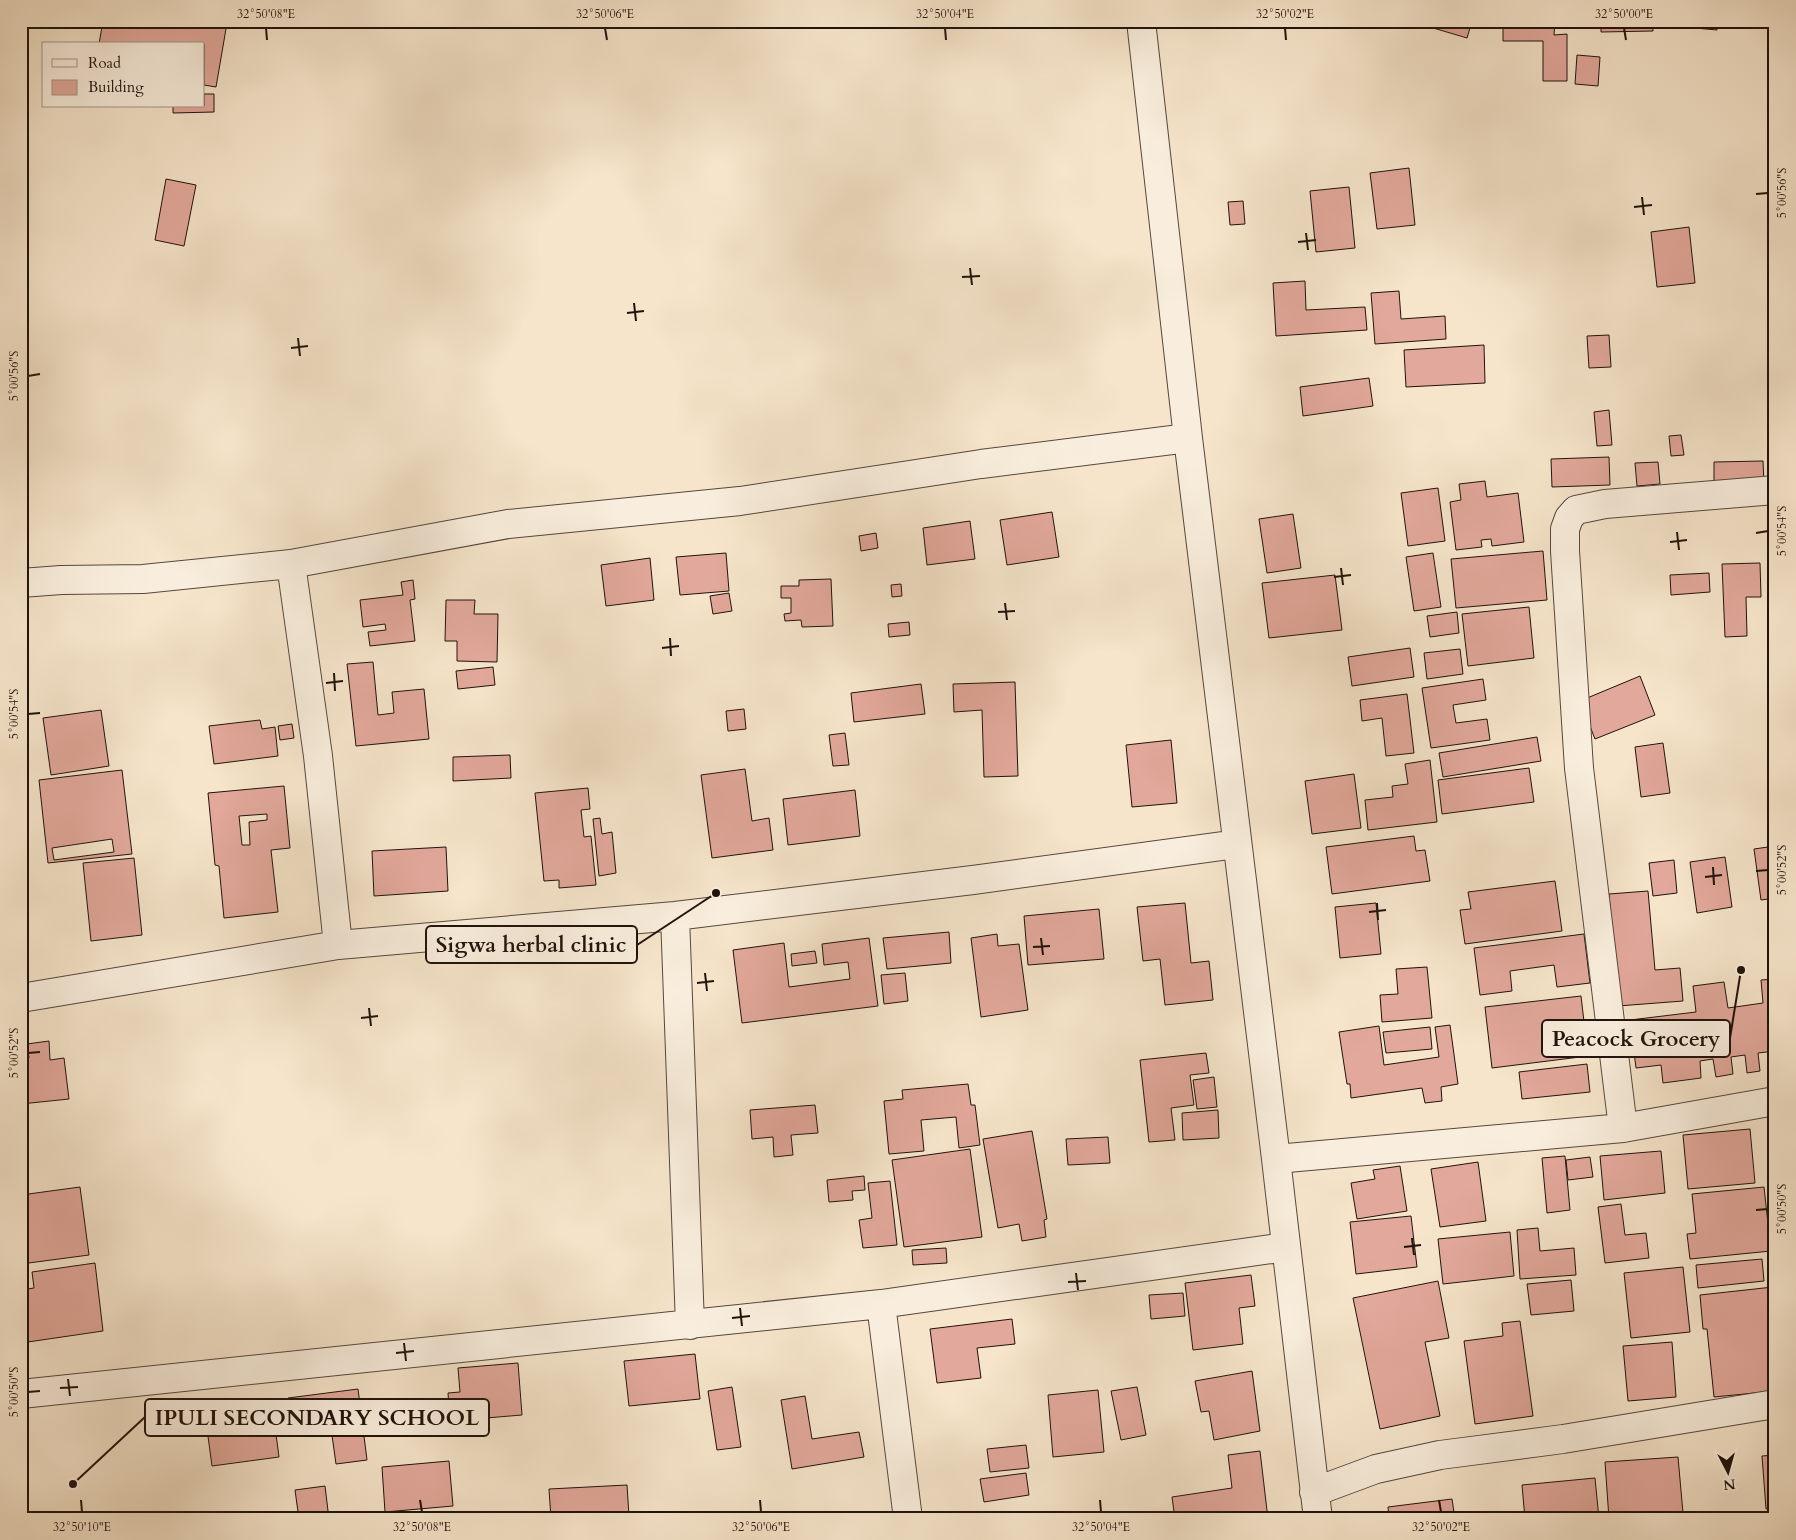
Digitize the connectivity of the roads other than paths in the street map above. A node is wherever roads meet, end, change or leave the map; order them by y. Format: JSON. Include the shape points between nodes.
{"nodes":[{"id":1,"x":1142,"y":21,"type":"edge"},
{"id":2,"x":1188,"y":438,"type":"junction"},
{"id":3,"x":1775,"y":490,"type":"edge"},
{"id":4,"x":291,"y":564,"type":"junction"},
{"id":5,"x":21,"y":583,"type":"edge"},
{"id":6,"x":1236,"y":844,"type":"junction"},
{"id":7,"x":675,"y":916,"type":"junction"},
{"id":8,"x":338,"y":944,"type":"junction"},
{"id":9,"x":21,"y":998,"type":"edge"},
{"id":10,"x":1775,"y":1101,"type":"edge"},
{"id":11,"x":1623,"y":1128,"type":"junction"},
{"id":12,"x":1276,"y":1159,"type":"junction"},
{"id":13,"x":1286,"y":1247,"type":"junction"},
{"id":14,"x":881,"y":1304,"type":"junction"},
{"id":15,"x":690,"y":1324,"type":"junction"},
{"id":16,"x":21,"y":1394,"type":"edge"},
{"id":17,"x":1775,"y":1404,"type":"edge"},
{"id":18,"x":1314,"y":1492,"type":"junction"},
{"id":19,"x":908,"y":1519,"type":"edge"},
{"id":20,"x":1318,"y":1519,"type":"edge"}],
"edges":[{"from":1,"to":2,"type":"street"},
{"from":2,"to":4,"type":"street","via":[[981,464],[740,501],[508,524]]},
{"from":2,"to":6,"type":"street"},
{"from":3,"to":11,"type":"street","via":[[1605,504],[1576,510],[1565,529],[1580,768]]},
{"from":4,"to":5,"type":"street","via":[[143,579]]},
{"from":4,"to":8,"type":"street","via":[[318,756]]},
{"from":6,"to":7,"type":"street"},
{"from":6,"to":12,"type":"street"},
{"from":7,"to":8,"type":"street"},
{"from":7,"to":15,"type":"street"},
{"from":8,"to":9,"type":"street"},
{"from":10,"to":11,"type":"street"},
{"from":11,"to":12,"type":"street"},
{"from":12,"to":13,"type":"street"},
{"from":13,"to":14,"type":"street"},
{"from":13,"to":18,"type":"street"},
{"from":14,"to":15,"type":"street"},
{"from":14,"to":19,"type":"street"},
{"from":15,"to":16,"type":"street"},
{"from":17,"to":18,"type":"street","via":[[1563,1440],[1440,1455],[1376,1469]]},
{"from":18,"to":20,"type":"street"}]}
